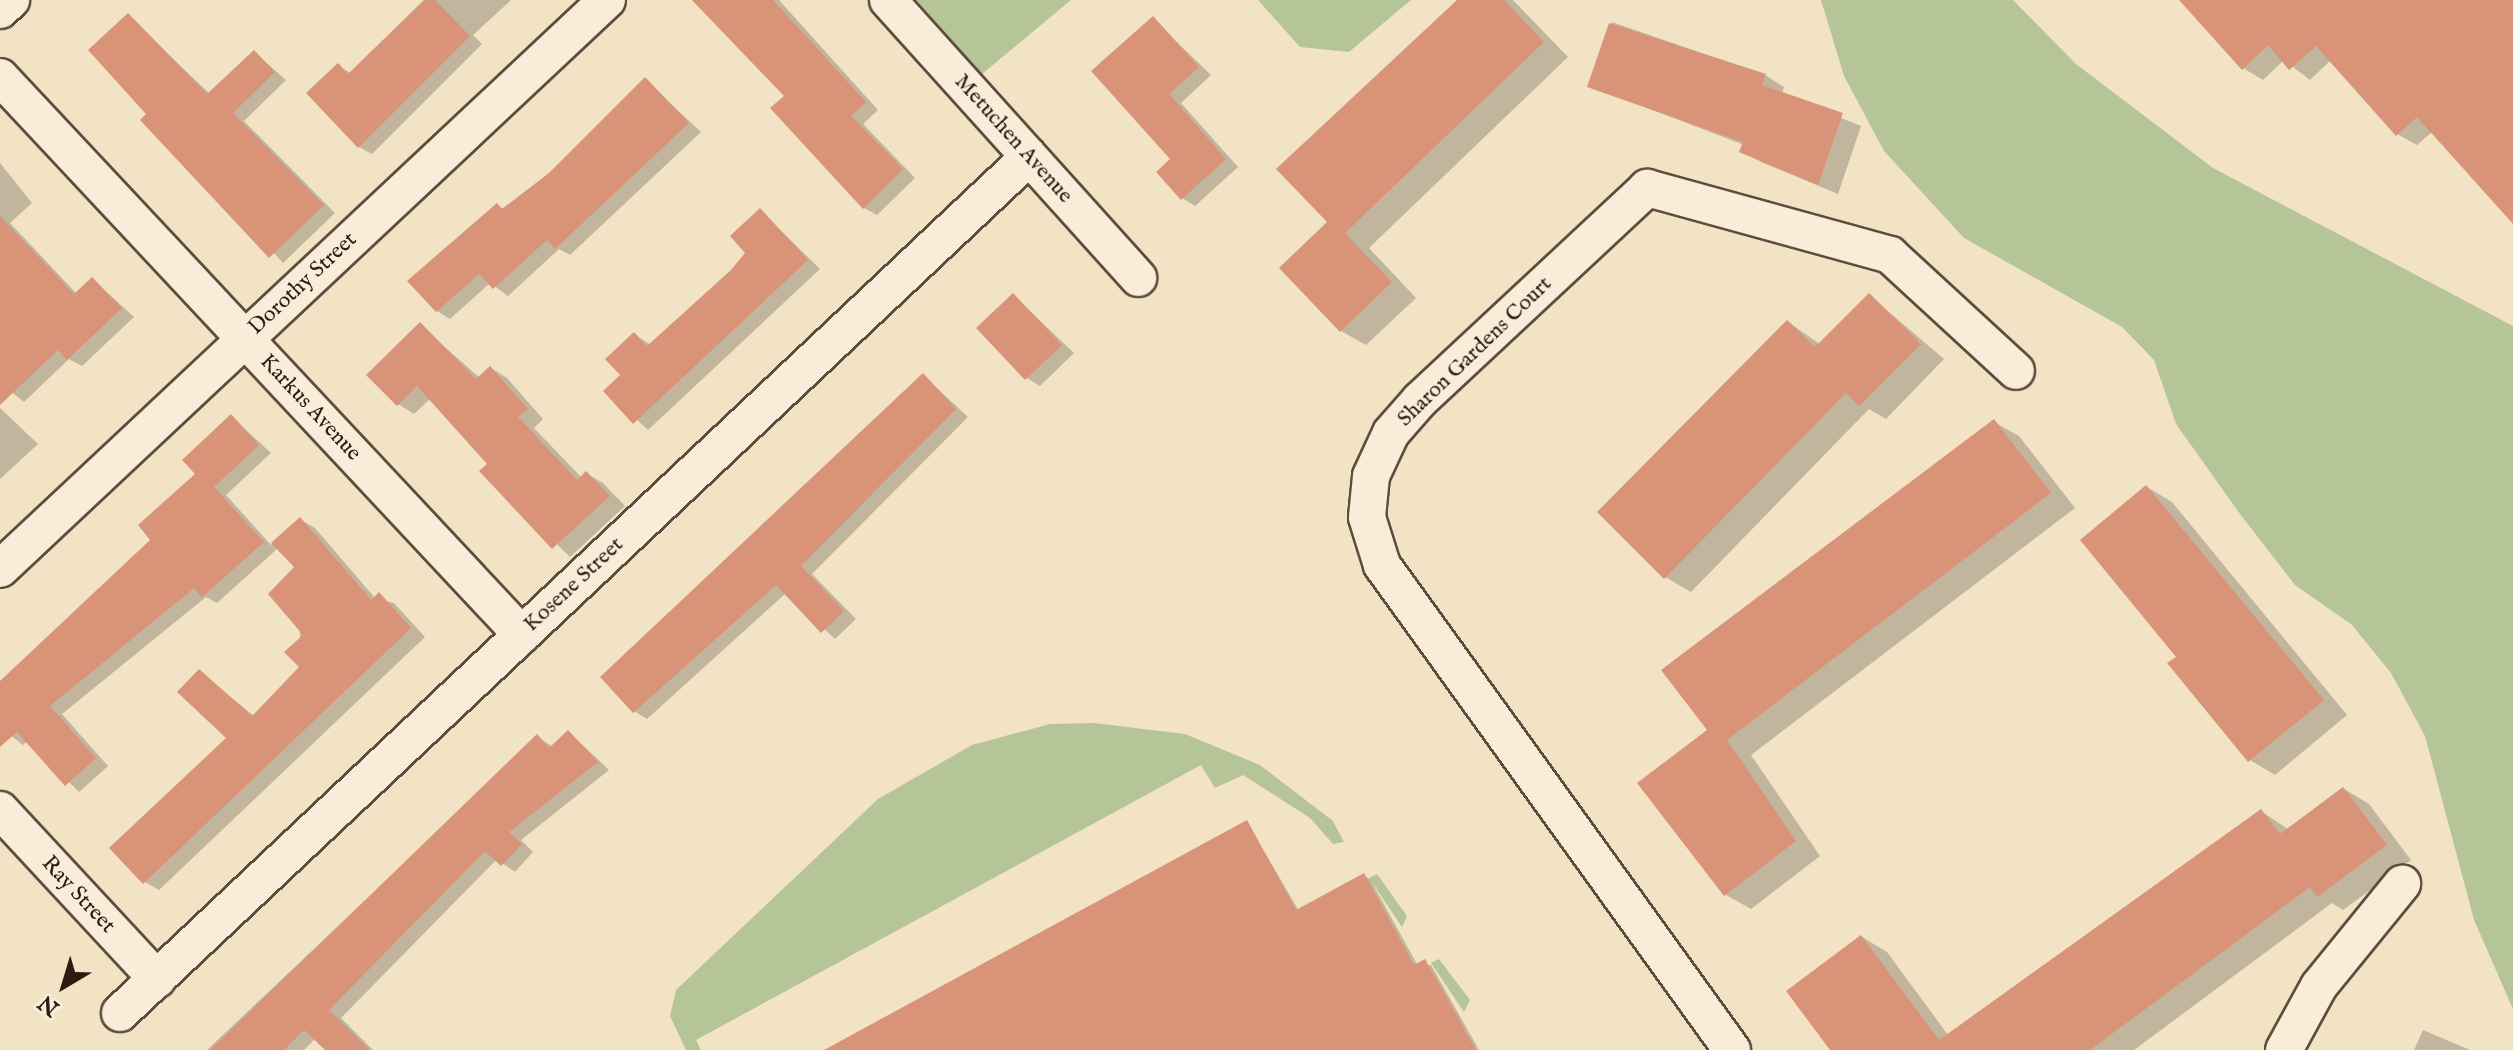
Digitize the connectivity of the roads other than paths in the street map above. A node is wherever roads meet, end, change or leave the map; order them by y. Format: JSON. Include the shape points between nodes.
{"nodes":[{"id":1,"x":11,"y":0,"type":"edge"},
{"id":2,"x":607,"y":0,"type":"edge"},
{"id":3,"x":888,"y":0,"type":"edge"},
{"id":4,"x":0,"y":10,"type":"edge"},
{"id":5,"x":0,"y":77,"type":"edge"},
{"id":6,"x":1029,"y":157,"type":"junction"},
{"id":7,"x":1138,"y":278,"type":"dead end"},
{"id":8,"x":245,"y":339,"type":"junction"},
{"id":9,"x":2016,"y":371,"type":"dead end"},
{"id":10,"x":0,"y":569,"type":"edge"},
{"id":11,"x":522,"y":635,"type":"junction"},
{"id":12,"x":0,"y":810,"type":"edge"},
{"id":13,"x":2402,"y":884,"type":"dead end"},
{"id":14,"x":157,"y":979,"type":"junction"},
{"id":15,"x":120,"y":1013,"type":"dead end"},
{"id":16,"x":1732,"y":1050,"type":"edge"},
{"id":17,"x":2284,"y":1050,"type":"edge"}],
"edges":[{"from":1,"to":4,"type":"street"},
{"from":2,"to":8,"type":"street","name":"Dorothy Street"},
{"from":3,"to":6,"type":"street","name":"Metuchen Avenue"},
{"from":5,"to":8,"type":"street","name":"Karkus Avenue"},
{"from":6,"to":7,"type":"street","name":"Metuchen Avenue"},
{"from":6,"to":11,"type":"street","name":"Kosene Street"},
{"from":8,"to":10,"type":"street","name":"Dorothy Street"},
{"from":8,"to":11,"type":"street","name":"Karkus Avenue"},
{"from":9,"to":16,"type":"street","name":"Sharon Gardens Court","via":[[1890,255],[1647,188],[1420,400],[1391,433],[1371,476],[1367,517],[1382,565]]},
{"from":11,"to":14,"type":"street","name":"Kosene Street"},
{"from":12,"to":14,"type":"street","name":"Ray Street"},
{"from":13,"to":17,"type":"street","via":[[2319,986]]},
{"from":14,"to":15,"type":"street","name":"Kosene Street"}]}
